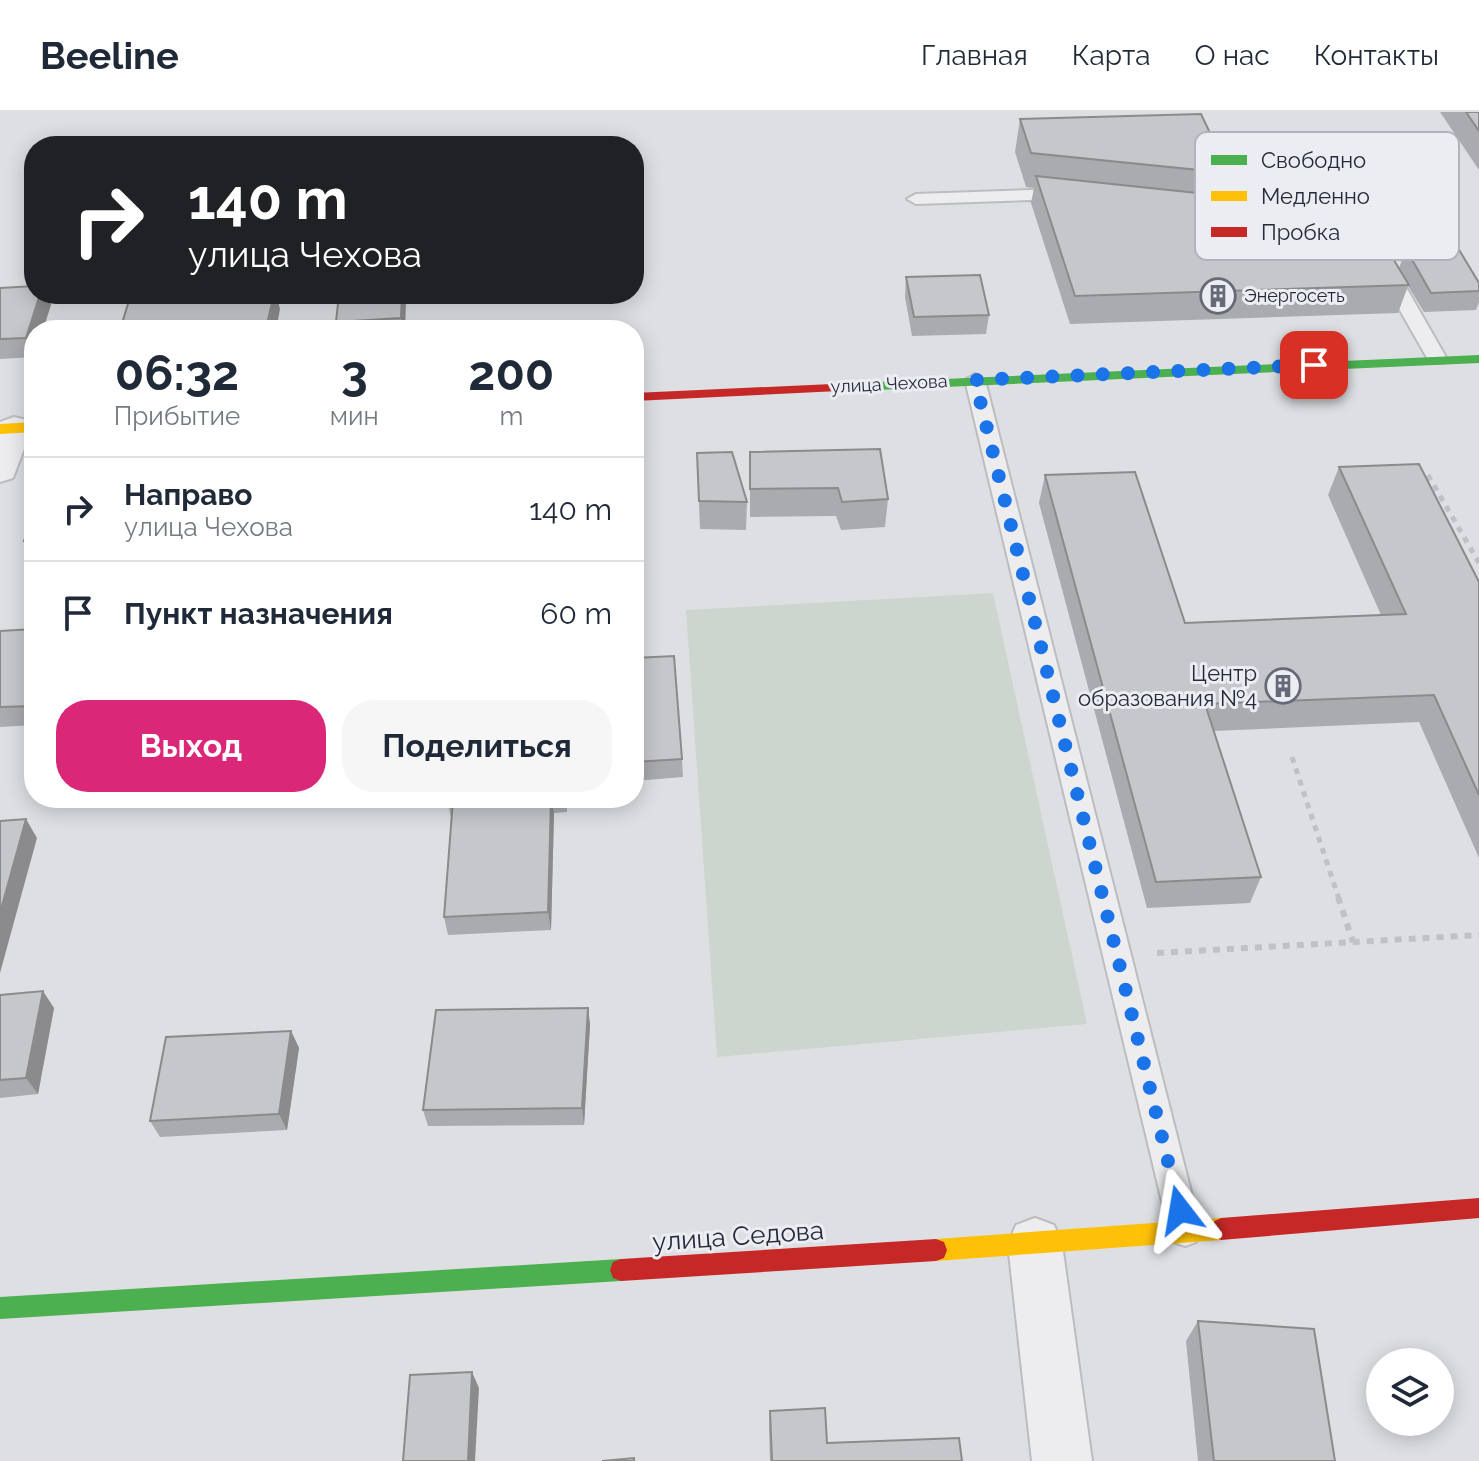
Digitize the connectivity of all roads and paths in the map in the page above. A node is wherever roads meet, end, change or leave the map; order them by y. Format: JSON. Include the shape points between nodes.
{"nodes":[{"id":1,"x":916,"y":199,"type":"dead end"},
{"id":2,"x":1078,"y":200,"type":"edge"},
{"id":3,"x":1189,"y":211,"type":"edge"},
{"id":4,"x":1195,"y":212,"type":"edge"},
{"id":5,"x":1381,"y":260,"type":"edge"},
{"id":6,"x":1437,"y":359,"type":"junction"},
{"id":7,"x":1479,"y":359,"type":"edge"},
{"id":8,"x":975,"y":380,"type":"junction"},
{"id":9,"x":644,"y":397,"type":"edge"},
{"id":10,"x":16,"y":428,"type":"edge"},
{"id":11,"x":0,"y":470,"type":"edge"},
{"id":12,"x":1428,"y":475,"type":"edge"},
{"id":13,"x":1479,"y":563,"type":"edge"},
{"id":14,"x":1292,"y":757,"type":"dead end"},
{"id":15,"x":1479,"y":935,"type":"edge"},
{"id":16,"x":1353,"y":942,"type":"junction"},
{"id":17,"x":1117,"y":955,"type":"junction"},
{"id":18,"x":1479,"y":1208,"type":"edge"},
{"id":19,"x":1185,"y":1231,"type":"junction"},
{"id":20,"x":1035,"y":1244,"type":"junction"},
{"id":21,"x":0,"y":1308,"type":"edge"},
{"id":22,"x":1062,"y":1461,"type":"edge"}],
"edges":[{"from":1,"to":2,"type":"lane","via":[[1030,195]]},
{"from":3,"to":4,"type":"lane"},
{"from":5,"to":6,"type":"lane"},
{"from":6,"to":7,"type":"street","name":"улица Чехова"},
{"from":6,"to":8,"type":"street","name":"улица Чехова"},
{"from":8,"to":9,"type":"street","name":"улица Чехова"},
{"from":8,"to":17,"type":"lane"},
{"from":10,"to":11,"type":"street"},
{"from":12,"to":13,"type":"path"},
{"from":14,"to":16,"type":"path"},
{"from":15,"to":16,"type":"path"},
{"from":16,"to":17,"type":"path"},
{"from":17,"to":19,"type":"lane"},
{"from":18,"to":19,"type":"street","name":"улица Седова"},
{"from":19,"to":20,"type":"street","name":"улица Седова"},
{"from":20,"to":21,"type":"street","name":"улица Седова"},
{"from":20,"to":22,"type":"street"}]}
